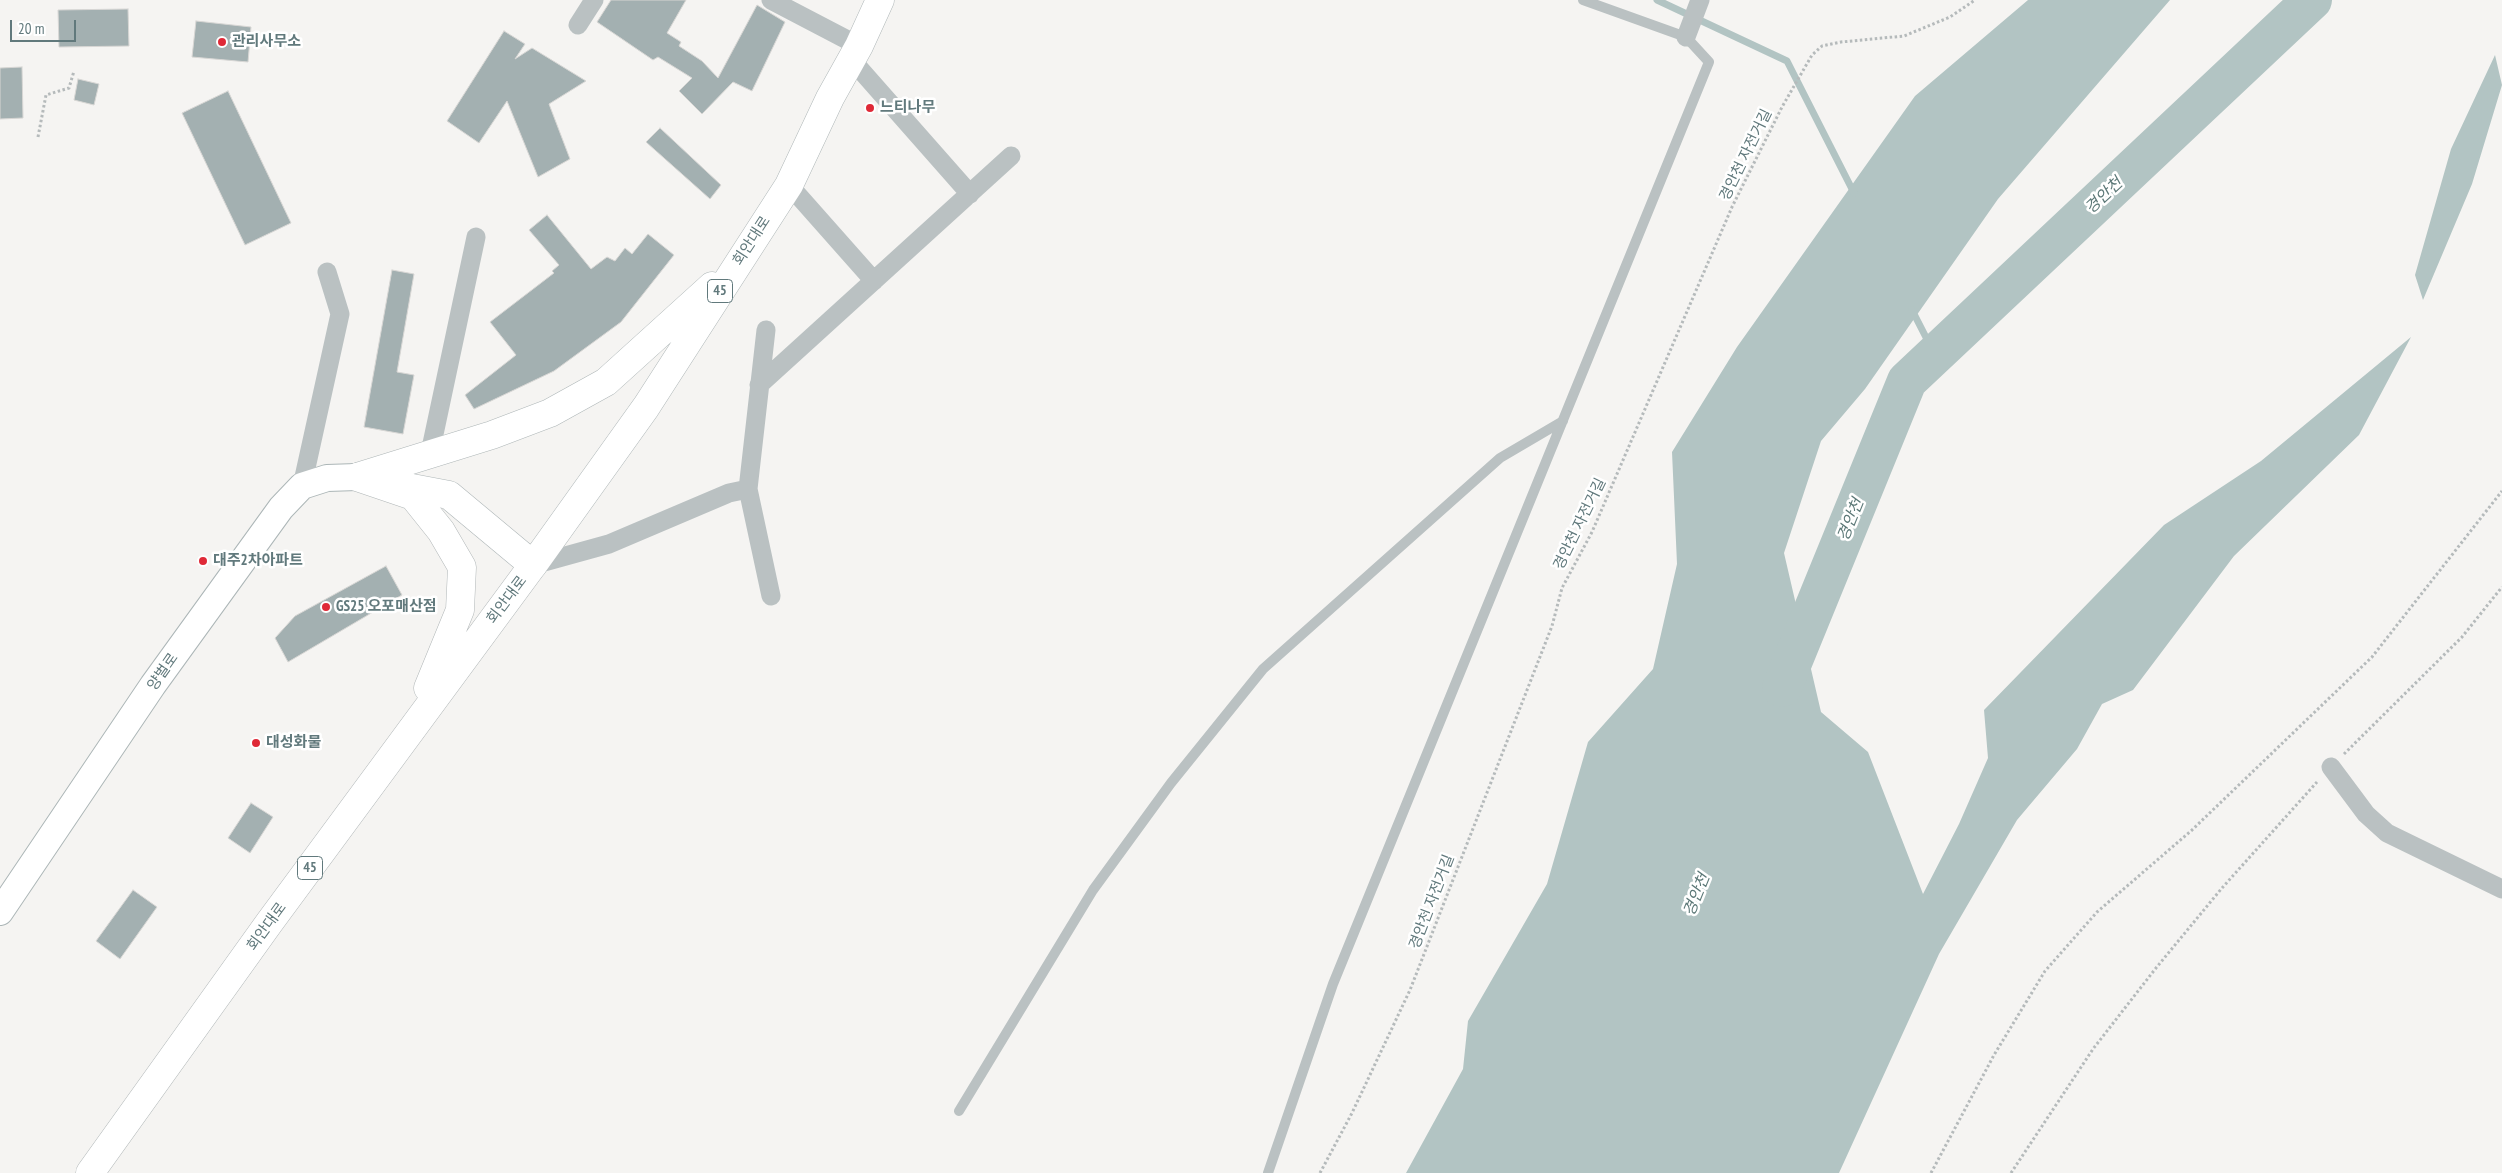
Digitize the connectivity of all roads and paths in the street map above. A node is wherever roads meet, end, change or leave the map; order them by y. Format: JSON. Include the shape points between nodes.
{"nodes":[{"id":1,"x":594,"y":0,"type":"edge"},
{"id":2,"x":771,"y":0,"type":"edge"},
{"id":3,"x":880,"y":0,"type":"edge"},
{"id":4,"x":1583,"y":0,"type":"edge"},
{"id":5,"x":1700,"y":0,"type":"edge"},
{"id":6,"x":1975,"y":0,"type":"edge"},
{"id":7,"x":578,"y":25,"type":"dead end"},
{"id":8,"x":1687,"y":34,"type":"junction"},
{"id":9,"x":855,"y":53,"type":"junction"},
{"id":10,"x":74,"y":71,"type":"dead end"},
{"id":11,"x":38,"y":136,"type":"dead end"},
{"id":12,"x":1011,"y":156,"type":"dead end"},
{"id":13,"x":789,"y":185,"type":"junction"},
{"id":14,"x":970,"y":194,"type":"junction"},
{"id":15,"x":476,"y":237,"type":"dead end"},
{"id":16,"x":739,"y":262,"type":"junction"},
{"id":17,"x":327,"y":272,"type":"dead end"},
{"id":18,"x":874,"y":281,"type":"junction"},
{"id":19,"x":766,"y":330,"type":"dead end"},
{"id":20,"x":759,"y":385,"type":"junction"},
{"id":21,"x":1563,"y":421,"type":"junction"},
{"id":22,"x":430,"y":453,"type":"junction"},
{"id":23,"x":357,"y":477,"type":"junction"},
{"id":24,"x":302,"y":486,"type":"junction"},
{"id":25,"x":748,"y":489,"type":"junction"},
{"id":26,"x":2502,"y":491,"type":"edge"},
{"id":27,"x":532,"y":565,"type":"junction"},
{"id":28,"x":2502,"y":588,"type":"edge"},
{"id":29,"x":771,"y":596,"type":"dead end"},
{"id":30,"x":412,"y":727,"type":"junction"},
{"id":31,"x":2331,"y":767,"type":"junction"},
{"id":32,"x":2502,"y":889,"type":"edge"},
{"id":33,"x":0,"y":912,"type":"edge"},
{"id":34,"x":960,"y":1111,"type":"dead end"},
{"id":35,"x":90,"y":1173,"type":"edge"},
{"id":36,"x":1268,"y":1173,"type":"edge"},
{"id":37,"x":1320,"y":1173,"type":"edge"},
{"id":38,"x":1931,"y":1173,"type":"edge"},
{"id":39,"x":2011,"y":1173,"type":"edge"}],
"edges":[{"from":1,"to":7,"type":"street"},
{"from":2,"to":9,"type":"street"},
{"from":3,"to":9,"type":"main road","name":"회안대로","number":"45"},
{"from":4,"to":8,"type":"lane"},
{"from":5,"to":8,"type":"street"},
{"from":6,"to":37,"type":"path","name":"경안천 자전거길","via":[[1950,17],[1904,36],[1822,46],[1812,55],[1782,107],[1732,207],[1592,532],[1562,588],[1552,626],[1410,990]]},
{"from":8,"to":21,"type":"lane","via":[[1709,62]]},
{"from":9,"to":13,"type":"main road","name":"회안대로","number":"45"},
{"from":9,"to":14,"type":"street"},
{"from":10,"to":11,"type":"path","via":[[69,88],[46,94]]},
{"from":12,"to":14,"type":"street"},
{"from":13,"to":16,"type":"main road","name":"회안대로","number":"45"},
{"from":13,"to":18,"type":"street"},
{"from":14,"to":18,"type":"street"},
{"from":15,"to":22,"type":"street"},
{"from":16,"to":22,"type":"main road","via":[[606,382],[550,413],[492,435]]},
{"from":16,"to":27,"type":"main road","name":"회안대로","number":"45","via":[[646,407]]},
{"from":17,"to":24,"type":"street","via":[[340,314]]},
{"from":18,"to":20,"type":"street"},
{"from":19,"to":20,"type":"street"},
{"from":20,"to":25,"type":"street"},
{"from":21,"to":34,"type":"lane","via":[[1500,458],[1263,669],[1171,783],[1093,890]]},
{"from":21,"to":36,"type":"lane","via":[[1333,984]]},
{"from":22,"to":23,"type":"main road"},
{"from":23,"to":24,"type":"street","name":"양벌로","via":[[327,478]]},
{"from":23,"to":27,"type":"main road","via":[[449,495]]},
{"from":23,"to":30,"type":"main road","via":[[413,496],[441,531],[462,567],[460,610]]},
{"from":24,"to":33,"type":"street","name":"양벌로","via":[[281,508],[153,685]]},
{"from":25,"to":27,"type":"street","via":[[729,493],[609,544]]},
{"from":25,"to":29,"type":"street"},
{"from":26,"to":38,"type":"path","via":[[2372,657],[2192,830],[2097,912],[2045,971],[1994,1055]]},
{"from":27,"to":30,"type":"main road","name":"회안대로","number":"45"},
{"from":28,"to":31,"type":"path","via":[[2462,637]]},
{"from":30,"to":35,"type":"main road","name":"회안대로","number":"45"},
{"from":31,"to":32,"type":"street","via":[[2366,814],[2387,834]]},
{"from":31,"to":39,"type":"path","via":[[2222,888],[2151,975],[2093,1049]]}]}
